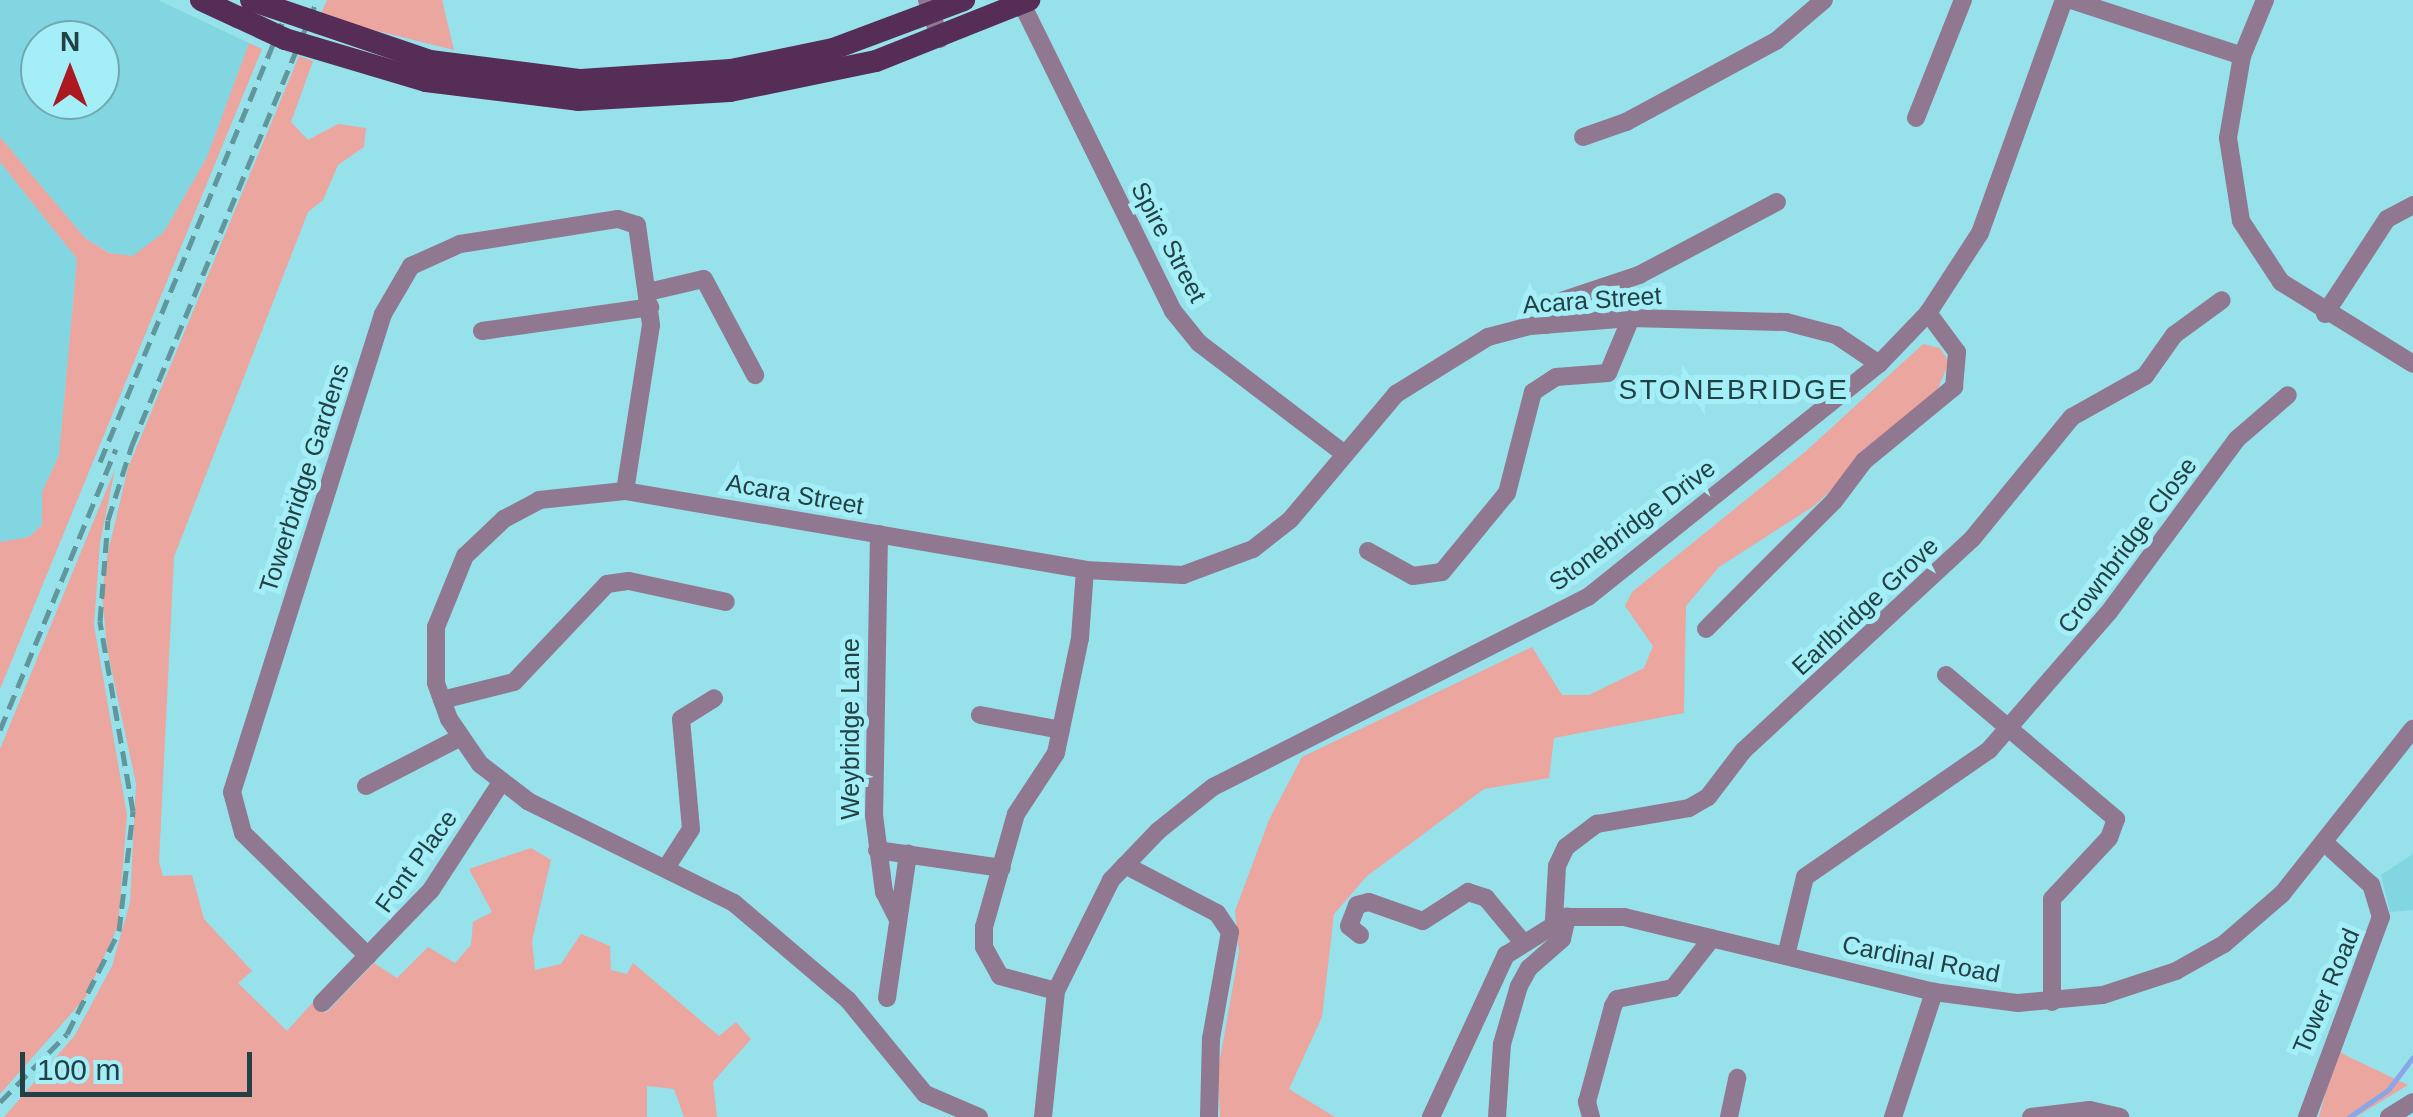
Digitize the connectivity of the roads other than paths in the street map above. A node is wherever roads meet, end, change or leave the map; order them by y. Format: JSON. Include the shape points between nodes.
{"nodes":[{"id":1,"x":201,"y":0,"type":"edge"},
{"id":2,"x":964,"y":0,"type":"edge"},
{"id":3,"x":1824,"y":0,"type":"edge"},
{"id":4,"x":1962,"y":0,"type":"edge"},
{"id":5,"x":2068,"y":0,"type":"edge"},
{"id":6,"x":2265,"y":0,"type":"edge"},
{"id":7,"x":1024,"y":1,"type":"edge"},
{"id":8,"x":929,"y":7,"type":"edge"},
{"id":9,"x":244,"y":8,"type":"edge"},
{"id":10,"x":940,"y":39,"type":"junction"},
{"id":11,"x":2242,"y":56,"type":"junction"},
{"id":12,"x":428,"y":71,"type":"junction"},
{"id":13,"x":1916,"y":118,"type":"dead end"},
{"id":14,"x":1583,"y":137,"type":"dead end"},
{"id":15,"x":1777,"y":202,"type":"dead end"},
{"id":16,"x":2413,"y":205,"type":"edge"},
{"id":17,"x":649,"y":300,"type":"junction"},
{"id":18,"x":2222,"y":300,"type":"dead end"},
{"id":19,"x":1928,"y":313,"type":"junction"},
{"id":20,"x":2325,"y":314,"type":"junction"},
{"id":21,"x":1630,"y":318,"type":"junction"},
{"id":22,"x":1546,"y":324,"type":"junction"},
{"id":23,"x":482,"y":331,"type":"dead end"},
{"id":24,"x":1878,"y":364,"type":"junction"},
{"id":25,"x":2413,"y":364,"type":"edge"},
{"id":26,"x":755,"y":375,"type":"dead end"},
{"id":27,"x":2288,"y":396,"type":"dead end"},
{"id":28,"x":1342,"y":452,"type":"junction"},
{"id":29,"x":624,"y":491,"type":"junction"},
{"id":30,"x":879,"y":534,"type":"junction"},
{"id":31,"x":1368,"y":551,"type":"dead end"},
{"id":32,"x":1085,"y":570,"type":"junction"},
{"id":33,"x":726,"y":602,"type":"dead end"},
{"id":34,"x":1706,"y":629,"type":"dead end"},
{"id":35,"x":1946,"y":675,"type":"dead end"},
{"id":36,"x":714,"y":698,"type":"dead end"},
{"id":37,"x":442,"y":700,"type":"junction"},
{"id":38,"x":980,"y":714,"type":"dead end"},
{"id":39,"x":2009,"y":729,"type":"junction"},
{"id":40,"x":2413,"y":729,"type":"edge"},
{"id":41,"x":1061,"y":730,"type":"junction"},
{"id":42,"x":461,"y":736,"type":"junction"},
{"id":43,"x":500,"y":784,"type":"junction"},
{"id":44,"x":366,"y":786,"type":"dead end"},
{"id":45,"x":2326,"y":844,"type":"junction"},
{"id":46,"x":877,"y":850,"type":"junction"},
{"id":47,"x":908,"y":854,"type":"junction"},
{"id":48,"x":1125,"y":865,"type":"junction"},
{"id":49,"x":666,"y":868,"type":"junction"},
{"id":50,"x":1002,"y":868,"type":"junction"},
{"id":51,"x":1560,"y":918,"type":"junction"},
{"id":52,"x":898,"y":920,"type":"junction"},
{"id":53,"x":1360,"y":935,"type":"dead end"},
{"id":54,"x":1712,"y":938,"type":"junction"},
{"id":55,"x":1522,"y":940,"type":"junction"},
{"id":56,"x":368,"y":956,"type":"junction"},
{"id":57,"x":1786,"y":956,"type":"junction"},
{"id":58,"x":1056,"y":991,"type":"junction"},
{"id":59,"x":1934,"y":992,"type":"junction"},
{"id":60,"x":887,"y":998,"type":"dead end"},
{"id":61,"x":2052,"y":1002,"type":"junction"},
{"id":62,"x":322,"y":1003,"type":"dead end"},
{"id":63,"x":1737,"y":1078,"type":"dead end"},
{"id":64,"x":2413,"y":1102,"type":"edge"},
{"id":65,"x":979,"y":1117,"type":"edge"},
{"id":66,"x":1043,"y":1117,"type":"edge"},
{"id":67,"x":1209,"y":1117,"type":"edge"},
{"id":68,"x":1431,"y":1117,"type":"edge"},
{"id":69,"x":1498,"y":1117,"type":"edge"},
{"id":70,"x":1591,"y":1117,"type":"edge"},
{"id":71,"x":1728,"y":1117,"type":"edge"},
{"id":72,"x":1892,"y":1117,"type":"edge"},
{"id":73,"x":2031,"y":1117,"type":"edge"},
{"id":74,"x":2120,"y":1117,"type":"edge"},
{"id":75,"x":2307,"y":1117,"type":"edge"},
{"id":76,"x":2390,"y":1117,"type":"edge"}],
"edges":[{"from":1,"to":9,"type":"main road"},
{"from":2,"to":8,"type":"main road"},
{"from":3,"to":14,"type":"street","via":[[1762,49],[1626,122]]},
{"from":4,"to":13,"type":"street"},
{"from":5,"to":11,"type":"street"},
{"from":5,"to":19,"type":"street","name":"Stonebridge Drive","via":[[1980,233]]},
{"from":6,"to":11,"type":"street"},
{"from":7,"to":10,"type":"main road"},
{"from":7,"to":28,"type":"street","name":"Spire Street","via":[[1173,311],[1199,344]]},
{"from":8,"to":10,"type":"street"},
{"from":8,"to":12,"type":"main road","via":[[832,49],[658,77],[581,80]]},
{"from":9,"to":12,"type":"main road","bridge":true},
{"from":10,"to":12,"type":"main road","via":[[820,75],[656,98],[578,100]]},
{"from":11,"to":20,"type":"street","via":[[2227,160],[2240,220],[2266,268]]},
{"from":15,"to":22,"type":"street","via":[[1639,275],[1555,304]]},
{"from":16,"to":20,"type":"street","via":[[2387,219]]},
{"from":17,"to":23,"type":"street"},
{"from":17,"to":26,"type":"street","via":[[704,278]]},
{"from":17,"to":29,"type":"street","name":"Towerbridge Gardens"},
{"from":17,"to":56,"type":"street","name":"Towerbridge Gardens","via":[[640,231],[633,221],[618,219],[434,251],[410,266],[388,300],[232,792],[243,832]]},
{"from":18,"to":51,"type":"street","name":"Earlbridge Grove","via":[[2174,335],[2145,376],[2072,416],[1972,540],[1743,751],[1708,797],[1689,808],[1598,824],[1574,840],[1556,866]]},
{"from":19,"to":24,"type":"street","name":"Stonebridge Drive"},
{"from":19,"to":34,"type":"street","via":[[1956,352],[1954,388],[1864,461],[1834,501]]},
{"from":20,"to":25,"type":"street"},
{"from":21,"to":22,"type":"street","name":"Acara Street"},
{"from":21,"to":24,"type":"street","name":"Acara Street","via":[[1811,324]]},
{"from":21,"to":31,"type":"street","via":[[1608,373],[1556,377],[1533,392],[1507,493],[1442,572],[1413,576]]},
{"from":22,"to":28,"type":"street","name":"Acara Street","via":[[1488,337],[1448,356],[1396,394]]},
{"from":24,"to":48,"type":"street","name":"Stonebridge Drive","via":[[1588,597],[1213,787]]},
{"from":27,"to":39,"type":"street","name":"Crownbridge Close","via":[[2237,440],[2121,597]]},
{"from":28,"to":32,"type":"street","name":"Acara Street","via":[[1290,520],[1220,566],[1140,576]]},
{"from":29,"to":30,"type":"street","name":"Acara Street"},
{"from":29,"to":37,"type":"street","name":"Acara Street","via":[[539,500],[504,519],[465,556],[436,627]]},
{"from":30,"to":32,"type":"street","name":"Acara Street"},
{"from":30,"to":46,"type":"street","name":"Weybridge Lane","via":[[872,695]]},
{"from":32,"to":41,"type":"street","via":[[1080,638]]},
{"from":33,"to":37,"type":"street","via":[[629,581],[607,584],[514,682]]},
{"from":35,"to":39,"type":"street"},
{"from":36,"to":49,"type":"street","via":[[681,719],[691,829]]},
{"from":37,"to":42,"type":"street","name":"Acara Street"},
{"from":38,"to":41,"type":"street"},
{"from":39,"to":57,"type":"street","name":"Crownbridge Close","via":[[1964,772],[1805,877]]},
{"from":39,"to":61,"type":"street","via":[[2116,820],[2109,838],[2052,899]]},
{"from":40,"to":45,"type":"street","name":"Cardinal Road"},
{"from":41,"to":50,"type":"street","via":[[1047,771],[1016,814]]},
{"from":42,"to":43,"type":"street","name":"Acara Street"},
{"from":42,"to":44,"type":"street"},
{"from":43,"to":49,"type":"street","name":"Acara Street"},
{"from":43,"to":56,"type":"street","name":"Font Place","via":[[432,890]]},
{"from":45,"to":61,"type":"street","name":"Cardinal Road","via":[[2282,894],[2207,956],[2125,989]]},
{"from":45,"to":75,"type":"street","name":"Tower Road","via":[[2372,886],[2381,917]]},
{"from":46,"to":47,"type":"street"},
{"from":46,"to":52,"type":"street","name":"Weybridge Lane","via":[[884,892]]},
{"from":47,"to":50,"type":"street"},
{"from":47,"to":52,"type":"street","name":"Weybridge Lane"},
{"from":48,"to":58,"type":"street","name":"Stonebridge Drive","via":[[1090,917]]},
{"from":48,"to":67,"type":"street","via":[[1217,913],[1230,932],[1211,1039]]},
{"from":49,"to":65,"type":"street","name":"Acara Street","via":[[780,937],[848,1000],[924,1094]]},
{"from":50,"to":58,"type":"street","via":[[984,928],[992,966],[1012,983]]},
{"from":51,"to":54,"type":"street","name":"Cardinal Road","via":[[1624,916]]},
{"from":51,"to":55,"type":"street"},
{"from":51,"to":69,"type":"street","via":[[1562,939],[1519,986],[1502,1044]]},
{"from":52,"to":60,"type":"street","name":"Weybridge Lane"},
{"from":53,"to":55,"type":"street","via":[[1349,926],[1357,905],[1369,902],[1415,920],[1436,914],[1458,894],[1476,894]]},
{"from":54,"to":57,"type":"street","name":"Cardinal Road"},
{"from":54,"to":70,"type":"street","via":[[1672,988],[1617,999],[1612,1006],[1587,1102]]},
{"from":55,"to":68,"type":"street","via":[[1494,973]]},
{"from":56,"to":62,"type":"street","name":"Font Place"},
{"from":57,"to":59,"type":"street","name":"Cardinal Road"},
{"from":58,"to":66,"type":"street","name":"Stonebridge Drive","via":[[1042,1077]]},
{"from":59,"to":61,"type":"street","name":"Cardinal Road"},
{"from":59,"to":72,"type":"street"},
{"from":63,"to":71,"type":"street"},
{"from":64,"to":76,"type":"street"},
{"from":73,"to":74,"type":"street","via":[[2090,1110]]}]}
